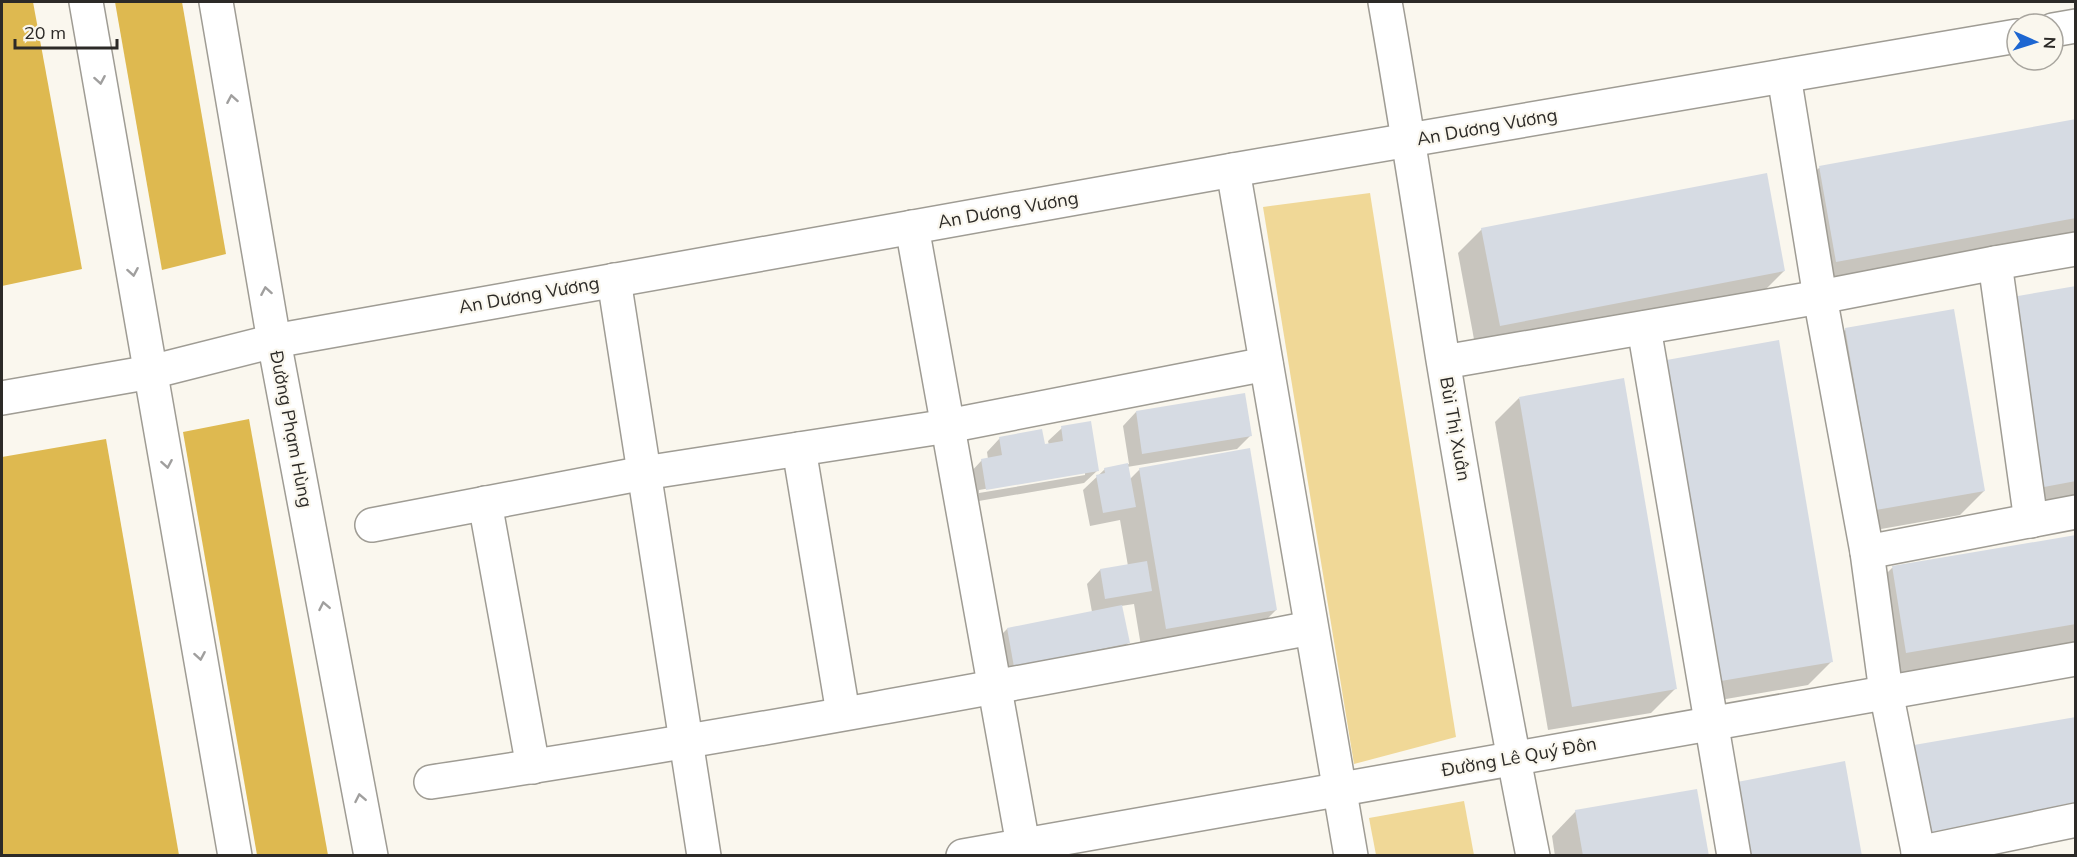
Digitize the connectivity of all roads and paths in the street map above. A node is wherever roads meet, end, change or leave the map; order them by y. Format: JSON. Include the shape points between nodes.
{"nodes":[{"id":1,"x":86,"y":2,"type":"edge"},
{"id":2,"x":216,"y":2,"type":"edge"},
{"id":3,"x":1385,"y":2,"type":"edge"},
{"id":4,"x":2005,"y":38,"type":"edge"},
{"id":5,"x":1784,"y":76,"type":"junction"},
{"id":6,"x":1409,"y":141,"type":"junction"},
{"id":7,"x":1233,"y":170,"type":"junction"},
{"id":8,"x":912,"y":227,"type":"junction"},
{"id":9,"x":2076,"y":249,"type":"edge"},
{"id":10,"x":1995,"y":263,"type":"junction"},
{"id":11,"x":614,"y":280,"type":"junction"},
{"id":12,"x":1820,"y":297,"type":"junction"},
{"id":13,"x":1644,"y":328,"type":"junction"},
{"id":14,"x":274,"y":341,"type":"junction"},
{"id":15,"x":1444,"y":362,"type":"junction"},
{"id":16,"x":1266,"y":364,"type":"junction"},
{"id":17,"x":151,"y":372,"type":"junction"},
{"id":18,"x":2,"y":398,"type":"edge"},
{"id":19,"x":948,"y":426,"type":"junction"},
{"id":20,"x":799,"y":449,"type":"junction"},
{"id":21,"x":644,"y":473,"type":"junction"},
{"id":22,"x":485,"y":503,"type":"junction"},
{"id":23,"x":2076,"y":512,"type":"edge"},
{"id":24,"x":2031,"y":521,"type":"junction"},
{"id":25,"x":372,"y":525,"type":"dead end"},
{"id":26,"x":1868,"y":552,"type":"junction"},
{"id":27,"x":1311,"y":627,"type":"junction"},
{"id":28,"x":2076,"y":659,"type":"edge"},
{"id":29,"x":995,"y":686,"type":"junction"},
{"id":30,"x":1886,"y":692,"type":"junction"},
{"id":31,"x":843,"y":713,"type":"junction"},
{"id":32,"x":1710,"y":723,"type":"junction"},
{"id":33,"x":686,"y":741,"type":"junction"},
{"id":34,"x":1513,"y":758,"type":"junction"},
{"id":35,"x":533,"y":767,"type":"junction"},
{"id":36,"x":431,"y":783,"type":"dead end"},
{"id":37,"x":1338,"y":789,"type":"junction"},
{"id":38,"x":2076,"y":820,"type":"edge"},
{"id":39,"x":1024,"y":850,"type":"edge"},
{"id":40,"x":1918,"y":854,"type":"edge"},
{"id":41,"x":235,"y":855,"type":"edge"},
{"id":42,"x":371,"y":855,"type":"edge"},
{"id":43,"x":704,"y":855,"type":"edge"},
{"id":44,"x":963,"y":855,"type":"edge"},
{"id":45,"x":1351,"y":855,"type":"edge"},
{"id":46,"x":1533,"y":855,"type":"edge"},
{"id":47,"x":1734,"y":855,"type":"edge"}],
"edges":[{"from":1,"to":17,"type":"street","one_way":true},
{"from":14,"to":2,"type":"street","name":"Đường Phạm Hùng","one_way":true},
{"from":3,"to":6,"type":"street","name":"Bùi Thị Xuân"},
{"from":4,"to":5,"type":"street","name":"An Dương Vương"},
{"from":5,"to":6,"type":"street","name":"An Dương Vương"},
{"from":5,"to":12,"type":"street"},
{"from":6,"to":7,"type":"street","name":"An Dương Vương"},
{"from":6,"to":15,"type":"street","name":"Bùi Thị Xuân"},
{"from":7,"to":8,"type":"street","name":"An Dương Vương"},
{"from":7,"to":16,"type":"street"},
{"from":8,"to":11,"type":"street","name":"An Dương Vương"},
{"from":8,"to":19,"type":"street"},
{"from":9,"to":10,"type":"street"},
{"from":10,"to":12,"type":"street"},
{"from":10,"to":24,"type":"street"},
{"from":11,"to":14,"type":"street","name":"An Dương Vương"},
{"from":11,"to":21,"type":"street"},
{"from":12,"to":13,"type":"street"},
{"from":12,"to":26,"type":"street"},
{"from":13,"to":15,"type":"street"},
{"from":13,"to":32,"type":"street"},
{"from":14,"to":17,"type":"street","name":"An Dương Vương"},
{"from":42,"to":14,"type":"street","name":"Đường Phạm Hùng","one_way":true},
{"from":15,"to":34,"type":"street","name":"Bùi Thị Xuân"},
{"from":16,"to":19,"type":"street"},
{"from":16,"to":27,"type":"street"},
{"from":17,"to":18,"type":"street","name":"An Dương Vương"},
{"from":17,"to":41,"type":"street","one_way":true},
{"from":19,"to":20,"type":"street"},
{"from":19,"to":29,"type":"street"},
{"from":20,"to":21,"type":"street"},
{"from":20,"to":31,"type":"street"},
{"from":21,"to":22,"type":"street"},
{"from":21,"to":33,"type":"street"},
{"from":22,"to":25,"type":"street"},
{"from":22,"to":35,"type":"street"},
{"from":23,"to":24,"type":"street"},
{"from":24,"to":26,"type":"street"},
{"from":26,"to":30,"type":"street"},
{"from":27,"to":29,"type":"street"},
{"from":27,"to":37,"type":"street"},
{"from":28,"to":30,"type":"street","name":"Đường Lê Quý Đôn"},
{"from":29,"to":31,"type":"street"},
{"from":29,"to":39,"type":"street"},
{"from":30,"to":32,"type":"street","name":"Đường Lê Quý Đôn"},
{"from":30,"to":40,"type":"street"},
{"from":31,"to":33,"type":"street"},
{"from":32,"to":34,"type":"street","name":"Đường Lê Quý Đôn"},
{"from":32,"to":47,"type":"street"},
{"from":33,"to":35,"type":"street"},
{"from":33,"to":43,"type":"street"},
{"from":34,"to":37,"type":"street","name":"Đường Lê Quý Đôn"},
{"from":34,"to":46,"type":"street","name":"Bùi Thị Xuân"},
{"from":35,"to":36,"type":"street"},
{"from":37,"to":39,"type":"street","name":"Đường Lê Quý Đôn"},
{"from":37,"to":45,"type":"street"},
{"from":38,"to":40,"type":"street"},
{"from":39,"to":44,"type":"street","name":"Đường Lê Quý Đôn"}]}
